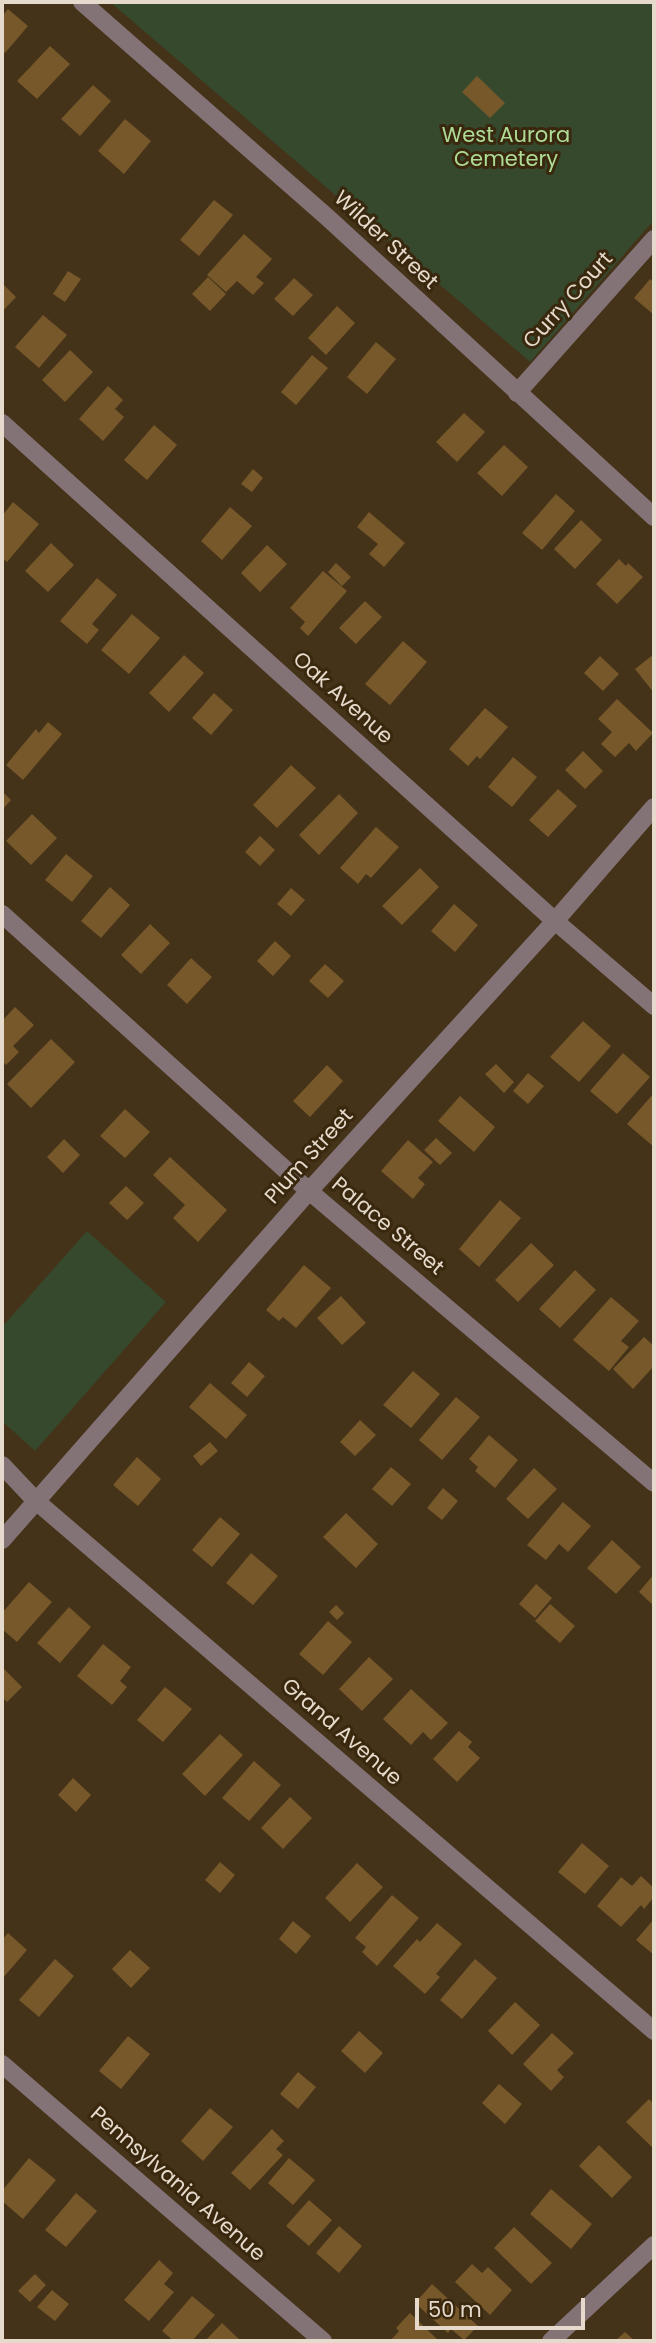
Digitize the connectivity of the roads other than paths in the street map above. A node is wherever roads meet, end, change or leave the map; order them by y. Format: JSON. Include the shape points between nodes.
{"nodes":[{"id":1,"x":82,"y":2,"type":"edge"},
{"id":2,"x":654,"y":239,"type":"edge"},
{"id":3,"x":517,"y":393,"type":"junction"},
{"id":4,"x":2,"y":423,"type":"edge"},
{"id":5,"x":654,"y":517,"type":"edge"},
{"id":6,"x":654,"y":807,"type":"edge"},
{"id":7,"x":2,"y":915,"type":"edge"},
{"id":8,"x":555,"y":921,"type":"junction"},
{"id":9,"x":654,"y":1006,"type":"edge"},
{"id":10,"x":309,"y":1191,"type":"junction"},
{"id":11,"x":2,"y":1465,"type":"edge"},
{"id":12,"x":654,"y":1483,"type":"edge"},
{"id":13,"x":36,"y":1501,"type":"junction"},
{"id":14,"x":2,"y":1540,"type":"edge"},
{"id":15,"x":654,"y":2031,"type":"edge"},
{"id":16,"x":2,"y":2064,"type":"edge"},
{"id":17,"x":654,"y":2245,"type":"edge"},
{"id":18,"x":323,"y":2341,"type":"edge"},
{"id":19,"x":551,"y":2341,"type":"edge"}],
"edges":[{"from":1,"to":3,"type":"street","name":"Wilder Street","via":[[327,217]]},
{"from":2,"to":3,"type":"street","name":"Curry Court"},
{"from":3,"to":5,"type":"street","name":"Wilder Street"},
{"from":4,"to":8,"type":"street","name":"Oak Avenue"},
{"from":6,"to":8,"type":"street","name":"Plum Street"},
{"from":7,"to":10,"type":"street","name":"Palace Street"},
{"from":8,"to":9,"type":"street","name":"Oak Avenue"},
{"from":8,"to":10,"type":"street","name":"Plum Street"},
{"from":10,"to":12,"type":"street","name":"Palace Street"},
{"from":10,"to":13,"type":"street","name":"Plum Street"},
{"from":11,"to":13,"type":"street","name":"Grand Avenue"},
{"from":13,"to":14,"type":"street","name":"Plum Street"},
{"from":13,"to":15,"type":"street","name":"Grand Avenue"},
{"from":16,"to":18,"type":"street","name":"Pennsylvania Avenue"},
{"from":17,"to":19,"type":"street"}]}
